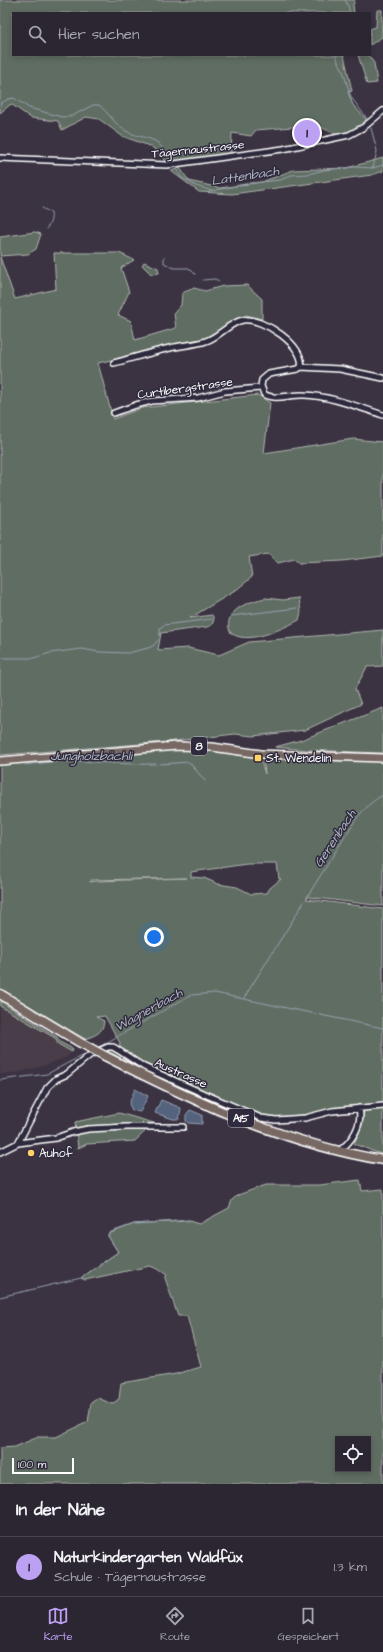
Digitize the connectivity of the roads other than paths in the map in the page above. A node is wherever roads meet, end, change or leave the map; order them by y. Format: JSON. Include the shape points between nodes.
{"nodes":[{"id":1,"x":383,"y":111,"type":"edge"},
{"id":2,"x":0,"y":158,"type":"edge"},
{"id":3,"x":114,"y":363,"type":"dead end"},
{"id":4,"x":302,"y":367,"type":"junction"},
{"id":5,"x":383,"y":378,"type":"edge"},
{"id":6,"x":261,"y":388,"type":"junction"},
{"id":7,"x":114,"y":413,"type":"dead end"},
{"id":8,"x":383,"y":415,"type":"edge"},
{"id":9,"x":383,"y":758,"type":"edge"},
{"id":10,"x":0,"y":761,"type":"edge"},
{"id":11,"x":0,"y":994,"type":"edge"},
{"id":12,"x":383,"y":1106,"type":"edge"},
{"id":13,"x":359,"y":1108,"type":"junction"},
{"id":14,"x":182,"y":1127,"type":"dead end"},
{"id":15,"x":18,"y":1143,"type":"junction"},
{"id":16,"x":340,"y":1151,"type":"junction"},
{"id":17,"x":0,"y":1152,"type":"edge"},
{"id":18,"x":383,"y":1160,"type":"edge"}],
"edges":[{"from":1,"to":2,"type":"street","name":"Tägernaustrasse","via":[[349,135],[314,144],[167,165]]},
{"from":3,"to":4,"type":"street","via":[[171,347],[207,341],[238,322],[247,320],[277,331],[300,354]]},
{"from":4,"to":5,"type":"street","via":[[340,369]]},
{"from":4,"to":6,"type":"street","via":[[266,375]]},
{"from":6,"to":7,"type":"street","name":"Curtibergstrasse","via":[[152,402]]},
{"from":6,"to":8,"type":"street","via":[[269,397],[293,394],[316,396]]},
{"from":9,"to":10,"type":"main road","number":"8","via":[[261,754],[204,746],[177,746]]},
{"from":11,"to":16,"type":"highway","number":"A15","bridge":true,"via":[[79,1042],[183,1094],[243,1119]]},
{"from":12,"to":13,"type":"street","name":"Austrasse"},
{"from":13,"to":15,"type":"street","name":"Austrasse","via":[[305,1118],[261,1118],[144,1067],[113,1047],[108,1047],[90,1055],[47,1088]]},
{"from":13,"to":16,"type":"street","via":[[356,1132]]},
{"from":14,"to":15,"type":"street","via":[[88,1129],[56,1138]]},
{"from":15,"to":17,"type":"street"},
{"from":16,"to":18,"type":"highway","number":"A15"}]}
